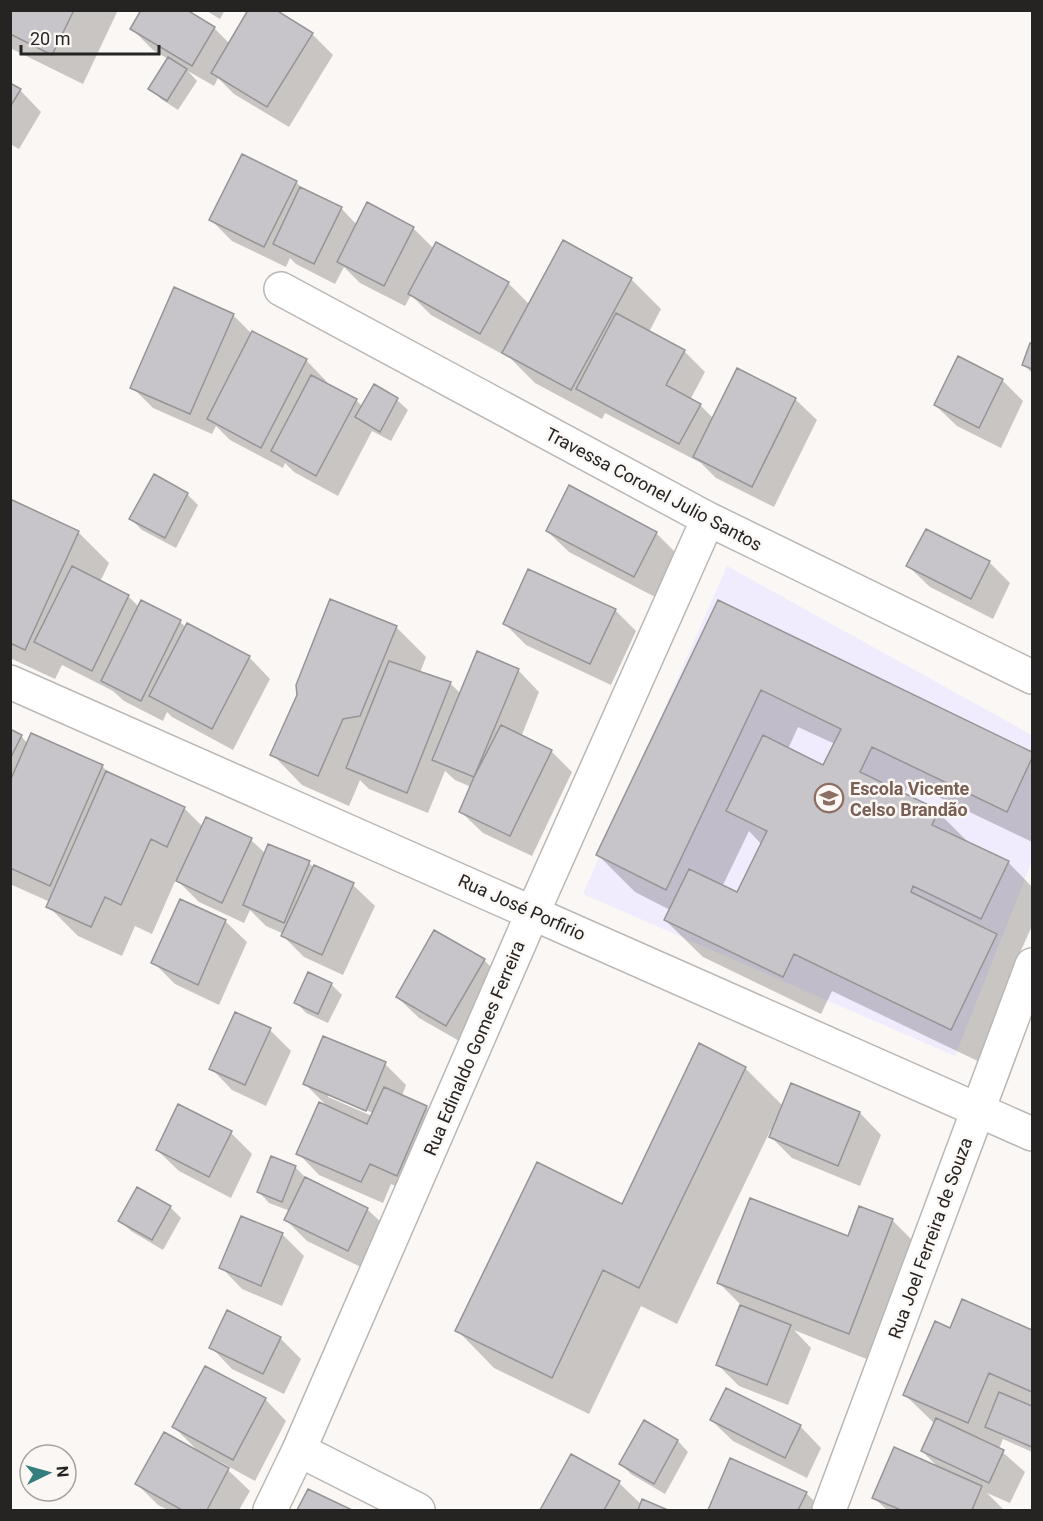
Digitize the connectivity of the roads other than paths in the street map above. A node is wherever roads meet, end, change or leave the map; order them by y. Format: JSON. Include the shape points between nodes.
{"nodes":[{"id":1,"x":281,"y":289,"type":"dead end"},
{"id":2,"x":708,"y":519,"type":"junction"},
{"id":3,"x":1032,"y":677,"type":"edge"},
{"id":4,"x":10,"y":682,"type":"edge"},
{"id":5,"x":533,"y":912,"type":"junction"},
{"id":6,"x":1032,"y":965,"type":"edge"},
{"id":7,"x":978,"y":1109,"type":"junction"},
{"id":8,"x":1032,"y":1134,"type":"edge"},
{"id":9,"x":299,"y":1450,"type":"junction"},
{"id":10,"x":270,"y":1510,"type":"edge"},
{"id":11,"x":418,"y":1510,"type":"edge"},
{"id":12,"x":829,"y":1510,"type":"edge"}],
"edges":[{"from":1,"to":2,"type":"street","name":"Travessa Coronel Julio Santos"},
{"from":2,"to":3,"type":"street","name":"Travessa Coronel Julio Santos"},
{"from":2,"to":5,"type":"street","name":"Rua Edinaldo Gomes Ferreira"},
{"from":4,"to":5,"type":"street","name":"Rua José Porfirio"},
{"from":5,"to":7,"type":"street","name":"Rua José Porfirio"},
{"from":5,"to":9,"type":"street","name":"Rua Edinaldo Gomes Ferreira"},
{"from":6,"to":7,"type":"street","name":"Rua Joel Ferreira de Souza"},
{"from":7,"to":8,"type":"street","name":"Rua José Porfirio"},
{"from":7,"to":12,"type":"street","name":"Rua Joel Ferreira de Souza"},
{"from":9,"to":10,"type":"street","name":"Rua Edinaldo Gomes Ferreira"},
{"from":9,"to":11,"type":"street"}]}
